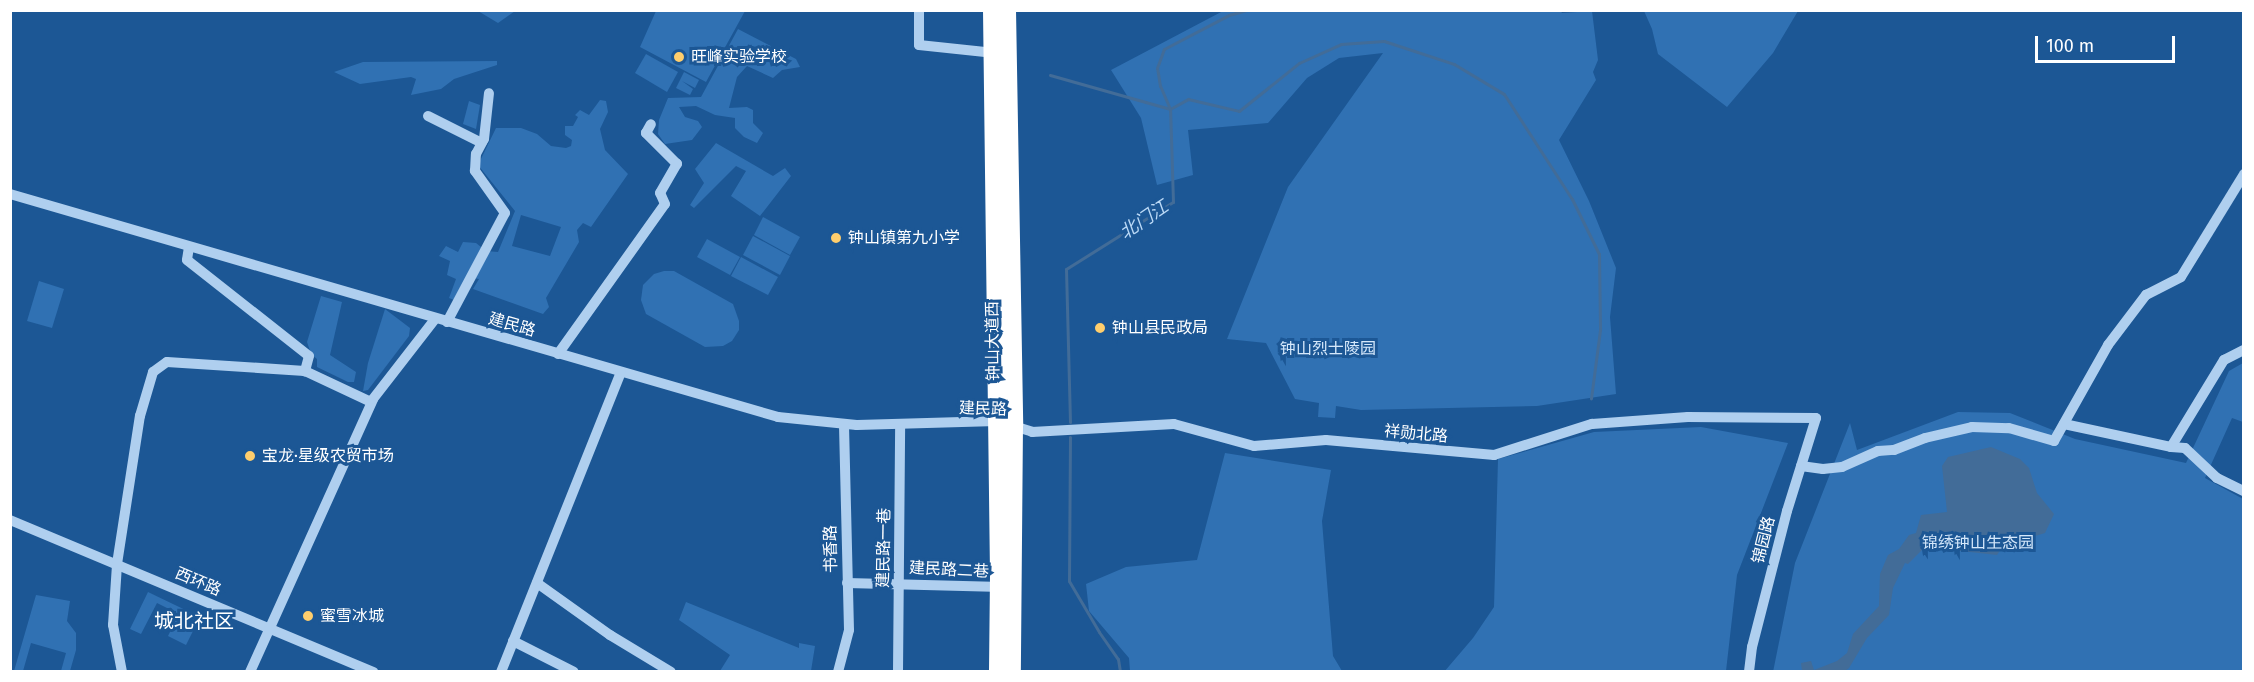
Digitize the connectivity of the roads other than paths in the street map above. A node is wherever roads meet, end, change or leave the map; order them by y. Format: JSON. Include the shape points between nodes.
{"nodes":[{"id":1,"x":919,"y":10,"type":"edge"},
{"id":2,"x":992,"y":10,"type":"edge"},
{"id":3,"x":1007,"y":10,"type":"edge"},
{"id":4,"x":1000,"y":53,"type":"junction"},
{"id":5,"x":489,"y":93,"type":"dead end"},
{"id":6,"x":428,"y":116,"type":"dead end"},
{"id":7,"x":651,"y":124,"type":"dead end"},
{"id":8,"x":482,"y":143,"type":"junction"},
{"id":9,"x":2244,"y":174,"type":"edge"},
{"id":10,"x":10,"y":194,"type":"edge"},
{"id":11,"x":189,"y":247,"type":"junction"},
{"id":12,"x":435,"y":319,"type":"junction"},
{"id":13,"x":447,"y":322,"type":"junction"},
{"id":14,"x":2244,"y":350,"type":"edge"},
{"id":15,"x":558,"y":354,"type":"junction"},
{"id":16,"x":305,"y":371,"type":"junction"},
{"id":17,"x":621,"y":372,"type":"junction"},
{"id":18,"x":371,"y":402,"type":"junction"},
{"id":19,"x":1816,"y":418,"type":"joint"},
{"id":20,"x":1006,"y":423,"type":"junction"},
{"id":21,"x":844,"y":424,"type":"junction"},
{"id":22,"x":900,"y":424,"type":"junction"},
{"id":23,"x":2064,"y":424,"type":"junction"},
{"id":24,"x":2171,"y":447,"type":"junction"},
{"id":25,"x":1801,"y":466,"type":"junction"},
{"id":26,"x":2244,"y":490,"type":"edge"},
{"id":27,"x":10,"y":520,"type":"edge"},
{"id":28,"x":117,"y":564,"type":"junction"},
{"id":29,"x":537,"y":583,"type":"junction"},
{"id":30,"x":846,"y":583,"type":"junction"},
{"id":31,"x":898,"y":583,"type":"junction"},
{"id":32,"x":1007,"y":588,"type":"junction"},
{"id":33,"x":271,"y":629,"type":"junction"},
{"id":34,"x":513,"y":641,"type":"junction"},
{"id":35,"x":122,"y":672,"type":"edge"},
{"id":36,"x":250,"y":672,"type":"edge"},
{"id":37,"x":374,"y":672,"type":"edge"},
{"id":38,"x":501,"y":672,"type":"edge"},
{"id":39,"x":574,"y":672,"type":"edge"},
{"id":40,"x":671,"y":672,"type":"edge"},
{"id":41,"x":838,"y":672,"type":"edge"},
{"id":42,"x":898,"y":672,"type":"edge"},
{"id":43,"x":998,"y":672,"type":"edge"},
{"id":44,"x":1012,"y":672,"type":"edge"},
{"id":45,"x":1749,"y":672,"type":"edge"}],
"edges":[{"from":1,"to":4,"type":"street","via":[[919,45]]},
{"from":2,"to":4,"type":"highway","name":"钟山大道西"},
{"from":3,"to":4,"type":"highway","name":"钟山大道西"},
{"from":4,"to":20,"type":"highway","name":"钟山大道西"},
{"from":5,"to":8,"type":"street"},
{"from":6,"to":8,"type":"street"},
{"from":7,"to":15,"type":"street","via":[[646,133],[677,164],[660,193],[665,204]]},
{"from":8,"to":13,"type":"street","via":[[476,154],[475,171],[505,213]]},
{"from":9,"to":23,"type":"street","via":[[2181,277],[2146,295],[2108,345]]},
{"from":10,"to":11,"type":"street","name":"建民路"},
{"from":11,"to":12,"type":"street","name":"建民路"},
{"from":11,"to":16,"type":"street","via":[[186,260],[309,356]]},
{"from":12,"to":13,"type":"street","name":"建民路"},
{"from":12,"to":18,"type":"street"},
{"from":13,"to":15,"type":"street","name":"建民路"},
{"from":14,"to":24,"type":"street","via":[[2224,360]]},
{"from":15,"to":17,"type":"street","name":"建民路"},
{"from":16,"to":18,"type":"street"},
{"from":16,"to":28,"type":"street","via":[[167,362],[153,372],[140,416]]},
{"from":17,"to":21,"type":"street","name":"建民路","via":[[778,417]]},
{"from":17,"to":29,"type":"street"},
{"from":18,"to":33,"type":"street"},
{"from":19,"to":20,"type":"street","name":"祥勋北路","via":[[1688,417],[1592,424],[1494,454],[1326,440],[1254,446],[1174,424],[1032,432]]},
{"from":19,"to":25,"type":"street","name":"锦园路"},
{"from":20,"to":22,"type":"street","name":"建民路"},
{"from":20,"to":32,"type":"highway","name":"钟山大道西"},
{"from":21,"to":22,"type":"street","name":"建民路"},
{"from":21,"to":30,"type":"street","name":"书香路"},
{"from":22,"to":31,"type":"street","name":"建民路一巷"},
{"from":23,"to":24,"type":"street"},
{"from":23,"to":25,"type":"street","via":[[2054,441],[2009,428],[1972,427],[1878,451],[1842,467]]},
{"from":24,"to":26,"type":"street","via":[[2185,448],[2217,478]]},
{"from":25,"to":45,"type":"street","name":"锦园路","via":[[1752,647]]},
{"from":27,"to":28,"type":"street","name":"西环路"},
{"from":28,"to":33,"type":"street","name":"西环路"},
{"from":28,"to":35,"type":"street","via":[[112,626]]},
{"from":29,"to":34,"type":"street"},
{"from":29,"to":40,"type":"street"},
{"from":30,"to":31,"type":"street","name":"建民路二巷"},
{"from":30,"to":41,"type":"street","name":"书香路","via":[[849,630]]},
{"from":31,"to":32,"type":"street","name":"建民路二巷"},
{"from":31,"to":42,"type":"street","name":"建民路一巷"},
{"from":32,"to":43,"type":"highway","name":"钟山大道西"},
{"from":32,"to":44,"type":"highway","name":"钟山大道西"},
{"from":33,"to":36,"type":"street"},
{"from":33,"to":37,"type":"street","name":"西环路"},
{"from":34,"to":38,"type":"street"},
{"from":34,"to":39,"type":"street"}]}
